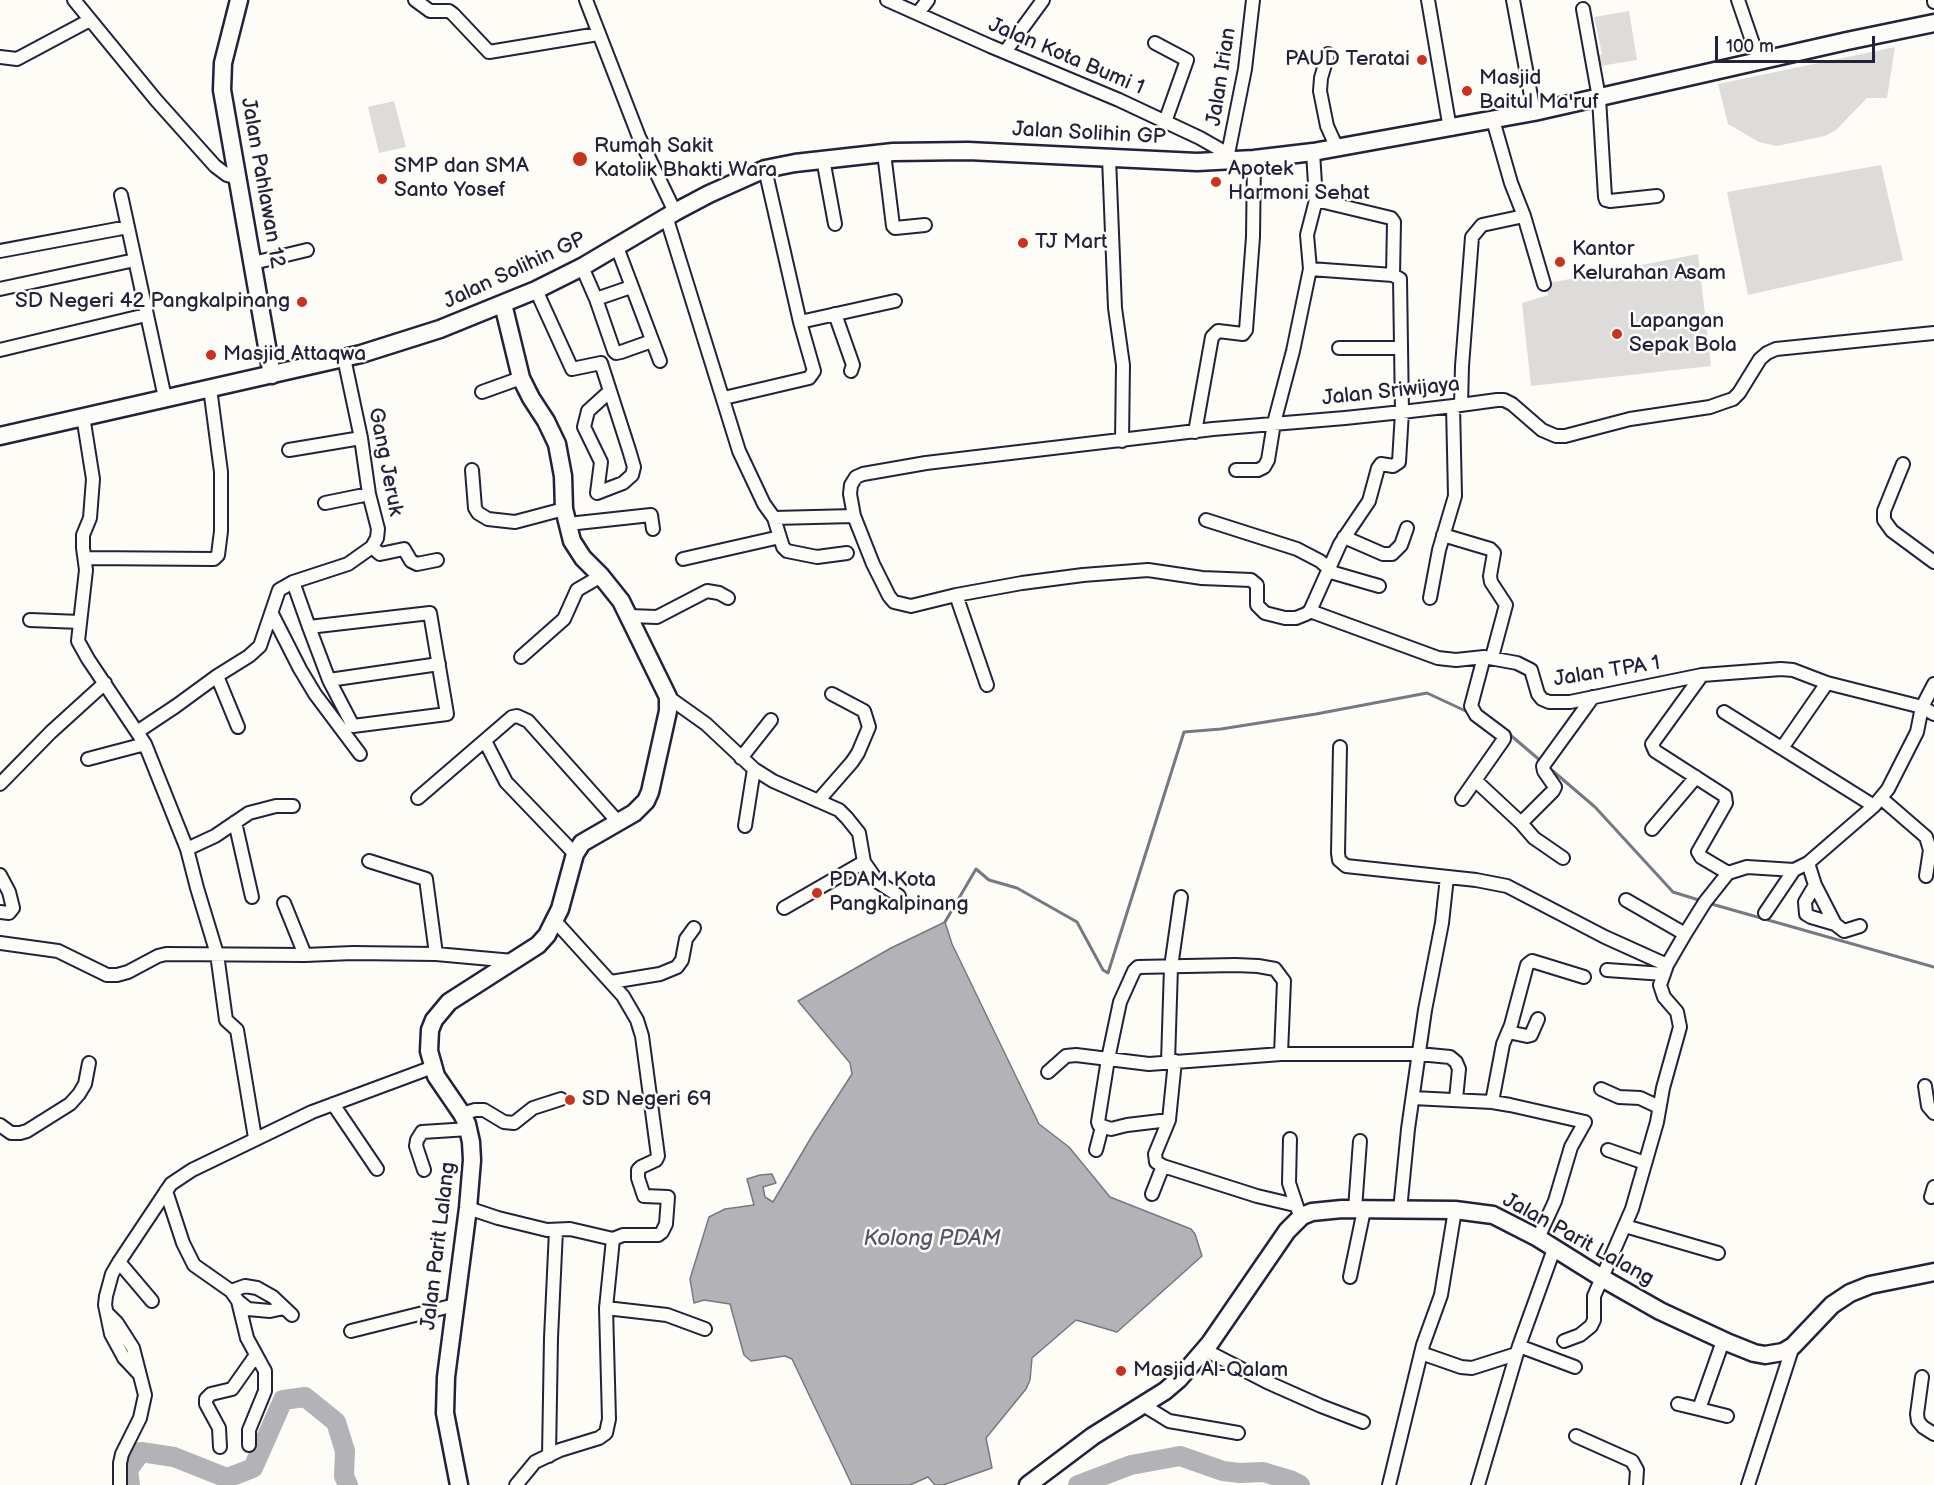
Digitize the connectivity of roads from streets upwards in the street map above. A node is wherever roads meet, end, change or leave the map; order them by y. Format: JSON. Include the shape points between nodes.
{"nodes":[{"id":1,"x":74,"y":0,"type":"edge"},
{"id":2,"x":239,"y":0,"type":"edge"},
{"id":3,"x":415,"y":0,"type":"edge"},
{"id":4,"x":585,"y":0,"type":"edge"},
{"id":5,"x":887,"y":0,"type":"edge"},
{"id":6,"x":928,"y":0,"type":"edge"},
{"id":7,"x":1043,"y":0,"type":"edge"},
{"id":8,"x":1253,"y":0,"type":"edge"},
{"id":9,"x":1428,"y":0,"type":"edge"},
{"id":10,"x":1513,"y":0,"type":"edge"},
{"id":11,"x":1738,"y":0,"type":"edge"},
{"id":12,"x":1583,"y":9,"type":"dead end"},
{"id":13,"x":918,"y":13,"type":"junction"},
{"id":14,"x":90,"y":20,"type":"junction"},
{"id":15,"x":1934,"y":23,"type":"edge"},
{"id":16,"x":598,"y":34,"type":"junction"},
{"id":17,"x":1155,"y":43,"type":"dead end"},
{"id":18,"x":1005,"y":52,"type":"junction"},
{"id":19,"x":1328,"y":54,"type":"dead end"},
{"id":20,"x":0,"y":57,"type":"edge"},
{"id":21,"x":1759,"y":61,"type":"junction"},
{"id":22,"x":1599,"y":98,"type":"junction"},
{"id":23,"x":1534,"y":112,"type":"junction"},
{"id":24,"x":1493,"y":120,"type":"junction"},
{"id":25,"x":1166,"y":122,"type":"junction"},
{"id":26,"x":1450,"y":129,"type":"junction"},
{"id":27,"x":1337,"y":148,"type":"junction"},
{"id":28,"x":1313,"y":152,"type":"junction"},
{"id":29,"x":884,"y":153,"type":"junction"},
{"id":30,"x":1228,"y":157,"type":"junction"},
{"id":31,"x":1109,"y":158,"type":"junction"},
{"id":32,"x":822,"y":159,"type":"junction"},
{"id":33,"x":1254,"y":159,"type":"junction"},
{"id":34,"x":765,"y":169,"type":"junction"},
{"id":35,"x":238,"y":178,"type":"junction"},
{"id":36,"x":121,"y":195,"type":"dead end"},
{"id":37,"x":1657,"y":196,"type":"dead end"},
{"id":38,"x":1316,"y":200,"type":"junction"},
{"id":39,"x":670,"y":214,"type":"junction"},
{"id":40,"x":1524,"y":216,"type":"junction"},
{"id":41,"x":836,"y":224,"type":"dead end"},
{"id":42,"x":925,"y":225,"type":"dead end"},
{"id":43,"x":128,"y":227,"type":"junction"},
{"id":44,"x":616,"y":247,"type":"junction"},
{"id":45,"x":307,"y":250,"type":"dead end"},
{"id":46,"x":0,"y":251,"type":"edge"},
{"id":47,"x":135,"y":260,"type":"junction"},
{"id":48,"x":254,"y":263,"type":"junction"},
{"id":49,"x":582,"y":267,"type":"junction"},
{"id":50,"x":1310,"y":269,"type":"junction"},
{"id":51,"x":1393,"y":275,"type":"junction"},
{"id":52,"x":1544,"y":284,"type":"dead end"},
{"id":53,"x":631,"y":287,"type":"junction"},
{"id":54,"x":0,"y":288,"type":"edge"},
{"id":55,"x":536,"y":290,"type":"junction"},
{"id":56,"x":596,"y":299,"type":"junction"},
{"id":57,"x":895,"y":301,"type":"dead end"},
{"id":58,"x":502,"y":304,"type":"junction"},
{"id":59,"x":835,"y":314,"type":"junction"},
{"id":60,"x":146,"y":315,"type":"junction"},
{"id":61,"x":800,"y":322,"type":"junction"},
{"id":62,"x":1934,"y":333,"type":"edge"},
{"id":63,"x":652,"y":341,"type":"junction"},
{"id":64,"x":1339,"y":348,"type":"dead end"},
{"id":65,"x":1401,"y":348,"type":"junction"},
{"id":66,"x":0,"y":350,"type":"edge"},
{"id":67,"x":344,"y":358,"type":"junction"},
{"id":68,"x":660,"y":361,"type":"dead end"},
{"id":69,"x":851,"y":371,"type":"dead end"},
{"id":70,"x":273,"y":375,"type":"junction"},
{"id":71,"x":521,"y":378,"type":"junction"},
{"id":72,"x":210,"y":388,"type":"junction"},
{"id":73,"x":610,"y":391,"type":"junction"},
{"id":74,"x":482,"y":392,"type":"dead end"},
{"id":75,"x":165,"y":398,"type":"junction"},
{"id":76,"x":724,"y":398,"type":"junction"},
{"id":77,"x":1457,"y":405,"type":"junction"},
{"id":78,"x":1402,"y":412,"type":"junction"},
{"id":79,"x":83,"y":416,"type":"junction"},
{"id":80,"x":1274,"y":423,"type":"junction"},
{"id":81,"x":1195,"y":432,"type":"junction"},
{"id":82,"x":0,"y":436,"type":"edge"},
{"id":83,"x":361,"y":438,"type":"junction"},
{"id":84,"x":1122,"y":441,"type":"junction"},
{"id":85,"x":289,"y":450,"type":"dead end"},
{"id":86,"x":1903,"y":464,"type":"dead end"},
{"id":87,"x":472,"y":470,"type":"dead end"},
{"id":88,"x":1236,"y":470,"type":"dead end"},
{"id":89,"x":369,"y":494,"type":"junction"},
{"id":90,"x":325,"y":502,"type":"dead end"},
{"id":91,"x":854,"y":516,"type":"junction"},
{"id":92,"x":566,"y":517,"type":"junction"},
{"id":93,"x":774,"y":518,"type":"junction"},
{"id":94,"x":1206,"y":520,"type":"dead end"},
{"id":95,"x":1407,"y":528,"type":"dead end"},
{"id":96,"x":653,"y":529,"type":"dead end"},
{"id":97,"x":1443,"y":536,"type":"junction"},
{"id":98,"x":780,"y":537,"type":"junction"},
{"id":99,"x":1344,"y":537,"type":"junction"},
{"id":100,"x":372,"y":547,"type":"junction"},
{"id":101,"x":847,"y":553,"type":"dead end"},
{"id":102,"x":85,"y":558,"type":"junction"},
{"id":103,"x":683,"y":559,"type":"dead end"},
{"id":104,"x":437,"y":560,"type":"dead end"},
{"id":105,"x":1934,"y":562,"type":"edge"},
{"id":106,"x":1328,"y":569,"type":"junction"},
{"id":107,"x":601,"y":576,"type":"junction"},
{"id":108,"x":293,"y":582,"type":"junction"},
{"id":109,"x":1379,"y":586,"type":"dead end"},
{"id":110,"x":956,"y":594,"type":"junction"},
{"id":111,"x":728,"y":598,"type":"dead end"},
{"id":112,"x":1430,"y":598,"type":"dead end"},
{"id":113,"x":1310,"y":611,"type":"junction"},
{"id":114,"x":272,"y":614,"type":"junction"},
{"id":115,"x":629,"y":616,"type":"junction"},
{"id":116,"x":30,"y":620,"type":"dead end"},
{"id":117,"x":80,"y":622,"type":"junction"},
{"id":118,"x":309,"y":627,"type":"junction"},
{"id":119,"x":521,"y":657,"type":"dead end"},
{"id":120,"x":1488,"y":657,"type":"junction"},
{"id":121,"x":439,"y":664,"type":"junction"},
{"id":122,"x":1702,"y":675,"type":"junction"},
{"id":123,"x":217,"y":676,"type":"junction"},
{"id":124,"x":329,"y":680,"type":"junction"},
{"id":125,"x":105,"y":683,"type":"junction"},
{"id":126,"x":1827,"y":683,"type":"junction"},
{"id":127,"x":1934,"y":684,"type":"edge"},
{"id":128,"x":987,"y":686,"type":"dead end"},
{"id":129,"x":832,"y":694,"type":"dead end"},
{"id":130,"x":668,"y":698,"type":"junction"},
{"id":131,"x":1593,"y":698,"type":"junction"},
{"id":132,"x":1922,"y":707,"type":"junction"},
{"id":133,"x":1724,"y":712,"type":"dead end"},
{"id":134,"x":1934,"y":714,"type":"edge"},
{"id":135,"x":771,"y":720,"type":"dead end"},
{"id":136,"x":238,"y":727,"type":"dead end"},
{"id":137,"x":137,"y":732,"type":"junction"},
{"id":138,"x":485,"y":741,"type":"junction"},
{"id":139,"x":145,"y":744,"type":"junction"},
{"id":140,"x":1340,"y":747,"type":"dead end"},
{"id":141,"x":1782,"y":748,"type":"junction"},
{"id":142,"x":360,"y":754,"type":"dead end"},
{"id":143,"x":741,"y":758,"type":"junction"},
{"id":144,"x":88,"y":759,"type":"dead end"},
{"id":145,"x":754,"y":769,"type":"junction"},
{"id":146,"x":1696,"y":777,"type":"junction"},
{"id":147,"x":2,"y":778,"type":"edge"},
{"id":148,"x":1476,"y":781,"type":"junction"},
{"id":149,"x":418,"y":798,"type":"dead end"},
{"id":150,"x":1462,"y":799,"type":"dead end"},
{"id":151,"x":818,"y":801,"type":"junction"},
{"id":152,"x":1877,"y":802,"type":"junction"},
{"id":153,"x":293,"y":806,"type":"dead end"},
{"id":154,"x":235,"y":822,"type":"junction"},
{"id":155,"x":619,"y":823,"type":"junction"},
{"id":156,"x":1521,"y":823,"type":"junction"},
{"id":157,"x":745,"y":826,"type":"dead end"},
{"id":158,"x":1652,"y":829,"type":"dead end"},
{"id":159,"x":187,"y":849,"type":"junction"},
{"id":160,"x":575,"y":854,"type":"junction"},
{"id":161,"x":1563,"y":858,"type":"dead end"},
{"id":162,"x":369,"y":861,"type":"dead end"},
{"id":163,"x":864,"y":862,"type":"junction"},
{"id":164,"x":1808,"y":863,"type":"junction"},
{"id":165,"x":1794,"y":870,"type":"junction"},
{"id":166,"x":1728,"y":873,"type":"junction"},
{"id":167,"x":0,"y":875,"type":"edge"},
{"id":168,"x":1926,"y":876,"type":"dead end"},
{"id":169,"x":1448,"y":877,"type":"junction"},
{"id":170,"x":1815,"y":885,"type":"junction"},
{"id":171,"x":899,"y":896,"type":"dead end"},
{"id":172,"x":252,"y":897,"type":"dead end"},
{"id":173,"x":1181,"y":897,"type":"dead end"},
{"id":174,"x":1626,"y":900,"type":"dead end"},
{"id":175,"x":284,"y":903,"type":"dead end"},
{"id":176,"x":784,"y":908,"type":"dead end"},
{"id":177,"x":0,"y":912,"type":"edge"},
{"id":178,"x":1765,"y":912,"type":"dead end"},
{"id":179,"x":555,"y":921,"type":"junction"},
{"id":180,"x":1835,"y":924,"type":"junction"},
{"id":181,"x":1860,"y":926,"type":"dead end"},
{"id":182,"x":694,"y":928,"type":"dead end"},
{"id":183,"x":1685,"y":934,"type":"junction"},
{"id":184,"x":0,"y":943,"type":"edge"},
{"id":185,"x":217,"y":954,"type":"junction"},
{"id":186,"x":436,"y":954,"type":"junction"},
{"id":187,"x":305,"y":955,"type":"junction"},
{"id":188,"x":513,"y":961,"type":"junction"},
{"id":189,"x":1171,"y":967,"type":"junction"},
{"id":190,"x":1665,"y":969,"type":"junction"},
{"id":191,"x":1607,"y":970,"type":"dead end"},
{"id":192,"x":1584,"y":977,"type":"dead end"},
{"id":193,"x":611,"y":982,"type":"junction"},
{"id":194,"x":1538,"y":1019,"type":"dead end"},
{"id":195,"x":1509,"y":1032,"type":"junction"},
{"id":196,"x":1281,"y":1054,"type":"junction"},
{"id":197,"x":1419,"y":1054,"type":"junction"},
{"id":198,"x":1108,"y":1059,"type":"junction"},
{"id":199,"x":1172,"y":1062,"type":"junction"},
{"id":200,"x":89,"y":1063,"type":"dead end"},
{"id":201,"x":433,"y":1067,"type":"junction"},
{"id":202,"x":1048,"y":1072,"type":"dead end"},
{"id":203,"x":1925,"y":1086,"type":"dead end"},
{"id":204,"x":1601,"y":1089,"type":"dead end"},
{"id":205,"x":1413,"y":1098,"type":"junction"},
{"id":206,"x":561,"y":1099,"type":"dead end"},
{"id":207,"x":1456,"y":1099,"type":"junction"},
{"id":208,"x":1492,"y":1102,"type":"junction"},
{"id":209,"x":333,"y":1104,"type":"junction"},
{"id":210,"x":1659,"y":1107,"type":"junction"},
{"id":211,"x":1934,"y":1113,"type":"edge"},
{"id":212,"x":1169,"y":1120,"type":"junction"},
{"id":213,"x":466,"y":1122,"type":"junction"},
{"id":214,"x":0,"y":1125,"type":"edge"},
{"id":215,"x":1102,"y":1126,"type":"junction"},
{"id":216,"x":255,"y":1138,"type":"junction"},
{"id":217,"x":1290,"y":1139,"type":"dead end"},
{"id":218,"x":1360,"y":1142,"type":"dead end"},
{"id":219,"x":1096,"y":1150,"type":"dead end"},
{"id":220,"x":1608,"y":1150,"type":"dead end"},
{"id":221,"x":1645,"y":1163,"type":"junction"},
{"id":222,"x":1163,"y":1166,"type":"junction"},
{"id":223,"x":378,"y":1170,"type":"dead end"},
{"id":224,"x":424,"y":1170,"type":"dead end"},
{"id":225,"x":166,"y":1191,"type":"junction"},
{"id":226,"x":1152,"y":1194,"type":"dead end"},
{"id":227,"x":468,"y":1208,"type":"junction"},
{"id":228,"x":1359,"y":1209,"type":"junction"},
{"id":229,"x":1400,"y":1210,"type":"junction"},
{"id":230,"x":1455,"y":1210,"type":"junction"},
{"id":231,"x":1298,"y":1211,"type":"junction"},
{"id":232,"x":1625,"y":1226,"type":"junction"},
{"id":233,"x":556,"y":1230,"type":"junction"},
{"id":234,"x":1538,"y":1238,"type":"junction"},
{"id":235,"x":613,"y":1239,"type":"junction"},
{"id":236,"x":1554,"y":1249,"type":"junction"},
{"id":237,"x":1718,"y":1253,"type":"dead end"},
{"id":238,"x":119,"y":1262,"type":"junction"},
{"id":239,"x":1934,"y":1272,"type":"edge"},
{"id":240,"x":1350,"y":1277,"type":"dead end"},
{"id":241,"x":1602,"y":1278,"type":"junction"},
{"id":242,"x":234,"y":1296,"type":"junction"},
{"id":243,"x":152,"y":1301,"type":"dead end"},
{"id":244,"x":454,"y":1305,"type":"junction"},
{"id":245,"x":606,"y":1308,"type":"junction"},
{"id":246,"x":705,"y":1329,"type":"dead end"},
{"id":247,"x":351,"y":1331,"type":"dead end"},
{"id":248,"x":1564,"y":1341,"type":"dead end"},
{"id":249,"x":1723,"y":1341,"type":"junction"},
{"id":250,"x":1793,"y":1346,"type":"junction"},
{"id":251,"x":1205,"y":1350,"type":"junction"},
{"id":252,"x":1517,"y":1350,"type":"junction"},
{"id":253,"x":1421,"y":1353,"type":"junction"},
{"id":254,"x":256,"y":1355,"type":"junction"},
{"id":255,"x":1575,"y":1367,"type":"dead end"},
{"id":256,"x":1922,"y":1377,"type":"dead end"},
{"id":257,"x":1678,"y":1404,"type":"dead end"},
{"id":258,"x":1143,"y":1405,"type":"junction"},
{"id":259,"x":1699,"y":1409,"type":"junction"},
{"id":260,"x":1727,"y":1416,"type":"dead end"},
{"id":261,"x":1363,"y":1422,"type":"dead end"},
{"id":262,"x":1238,"y":1433,"type":"dead end"},
{"id":263,"x":1934,"y":1434,"type":"edge"},
{"id":264,"x":1576,"y":1436,"type":"dead end"},
{"id":265,"x":249,"y":1445,"type":"dead end"},
{"id":266,"x":220,"y":1447,"type":"dead end"},
{"id":267,"x":549,"y":1456,"type":"junction"},
{"id":268,"x":120,"y":1485,"type":"edge"},
{"id":269,"x":459,"y":1485,"type":"edge"},
{"id":270,"x":516,"y":1485,"type":"edge"},
{"id":271,"x":1028,"y":1485,"type":"edge"},
{"id":272,"x":1389,"y":1485,"type":"edge"},
{"id":273,"x":1478,"y":1485,"type":"edge"},
{"id":274,"x":1636,"y":1485,"type":"edge"},
{"id":275,"x":1748,"y":1485,"type":"edge"}],
"edges":[{"from":1,"to":14,"type":"street"},
{"from":2,"to":35,"type":"street","name":"Jalan Pahlawan 12","via":[[222,74]]},
{"from":3,"to":16,"type":"street","via":[[430,10],[449,11],[489,52]]},
{"from":4,"to":16,"type":"street"},
{"from":5,"to":13,"type":"street","name":"Jalan Kota Bumi 1"},
{"from":6,"to":13,"type":"street"},
{"from":7,"to":18,"type":"street"},
{"from":8,"to":30,"type":"street","name":"Jalan Irian"},
{"from":9,"to":26,"type":"street"},
{"from":10,"to":23,"type":"street"},
{"from":11,"to":21,"type":"street"},
{"from":12,"to":22,"type":"street"},
{"from":13,"to":18,"type":"street","name":"Jalan Kota Bumi 1"},
{"from":14,"to":20,"type":"street","via":[[17,58]]},
{"from":14,"to":35,"type":"street","via":[[215,166]]},
{"from":15,"to":21,"type":"street","name":"Jalan Solihin GP"},
{"from":16,"to":39,"type":"street"},
{"from":17,"to":25,"type":"street","via":[[1187,60]]},
{"from":18,"to":25,"type":"street","name":"Jalan Kota Bumi 1"},
{"from":19,"to":27,"type":"street","via":[[1320,91]]},
{"from":21,"to":22,"type":"street","name":"Jalan Solihin GP"},
{"from":22,"to":23,"type":"street","name":"Jalan Solihin GP"},
{"from":22,"to":37,"type":"street","via":[[1606,200]]},
{"from":23,"to":24,"type":"street","name":"Jalan Solihin GP"},
{"from":24,"to":26,"type":"street","name":"Jalan Solihin GP"},
{"from":24,"to":40,"type":"street"},
{"from":25,"to":30,"type":"street","name":"Jalan Kota Bumi 1"},
{"from":26,"to":27,"type":"street","name":"Jalan Solihin GP"},
{"from":27,"to":28,"type":"street","name":"Jalan Solihin GP"},
{"from":28,"to":33,"type":"street","name":"Jalan Solihin GP"},
{"from":28,"to":38,"type":"street"},
{"from":29,"to":31,"type":"street","name":"Jalan Solihin GP","via":[[968,151]]},
{"from":29,"to":32,"type":"street","name":"Jalan Solihin GP"},
{"from":29,"to":42,"type":"street","via":[[893,226]]},
{"from":30,"to":31,"type":"street","name":"Jalan Solihin GP","via":[[1197,162]]},
{"from":30,"to":33,"type":"street","name":"Jalan Solihin GP"},
{"from":31,"to":84,"type":"street","via":[[1115,308],[1123,365]]},
{"from":32,"to":34,"type":"street","name":"Jalan Solihin GP"},
{"from":32,"to":41,"type":"street"},
{"from":33,"to":81,"type":"street","via":[[1253,254],[1246,330],[1243,334],[1218,331],[1212,337]]},
{"from":34,"to":39,"type":"street","name":"Jalan Solihin GP"},
{"from":34,"to":61,"type":"street"},
{"from":35,"to":48,"type":"street","name":"Jalan Pahlawan 12"},
{"from":36,"to":43,"type":"street"},
{"from":38,"to":50,"type":"street","via":[[1307,235]]},
{"from":38,"to":51,"type":"street","via":[[1391,218]]},
{"from":39,"to":44,"type":"street","name":"Jalan Solihin GP"},
{"from":39,"to":76,"type":"street"},
{"from":40,"to":52,"type":"street"},
{"from":40,"to":77,"type":"street","via":[[1482,225],[1472,237]]},
{"from":43,"to":46,"type":"street"},
{"from":43,"to":47,"type":"street"},
{"from":44,"to":49,"type":"street","name":"Jalan Solihin GP"},
{"from":44,"to":53,"type":"street"},
{"from":45,"to":48,"type":"street"},
{"from":47,"to":54,"type":"street"},
{"from":47,"to":60,"type":"street"},
{"from":48,"to":70,"type":"street","name":"Jalan Pahlawan 12"},
{"from":49,"to":55,"type":"street","name":"Jalan Solihin GP"},
{"from":49,"to":56,"type":"street"},
{"from":50,"to":51,"type":"street"},
{"from":50,"to":80,"type":"street"},
{"from":51,"to":65,"type":"street","via":[[1401,283]]},
{"from":53,"to":56,"type":"street"},
{"from":53,"to":63,"type":"street"},
{"from":55,"to":58,"type":"street","name":"Jalan Solihin GP"},
{"from":55,"to":73,"type":"street","via":[[572,369],[601,363]]},
{"from":56,"to":63,"type":"street","via":[[616,353]]},
{"from":57,"to":59,"type":"street"},
{"from":58,"to":67,"type":"street","name":"Jalan Solihin GP","via":[[440,329]]},
{"from":58,"to":71,"type":"street"},
{"from":59,"to":61,"type":"street"},
{"from":59,"to":69,"type":"street","via":[[853,365]]},
{"from":60,"to":66,"type":"street"},
{"from":60,"to":75,"type":"street"},
{"from":61,"to":76,"type":"street","via":[[812,375]]},
{"from":62,"to":77,"type":"street","name":"Jalan Sriwijaya","via":[[1776,349],[1760,359],[1733,399],[1565,436],[1542,430],[1504,400]]},
{"from":63,"to":68,"type":"street"},
{"from":64,"to":65,"type":"street"},
{"from":65,"to":78,"type":"street"},
{"from":67,"to":70,"type":"street","name":"Jalan Solihin GP"},
{"from":67,"to":83,"type":"street","name":"Gang Jeruk"},
{"from":70,"to":72,"type":"street","name":"Jalan Solihin GP"},
{"from":71,"to":74,"type":"street"},
{"from":71,"to":92,"type":"street","via":[[557,444]]},
{"from":72,"to":75,"type":"street","name":"Jalan Solihin GP"},
{"from":72,"to":102,"type":"street","via":[[221,472],[218,555],[214,559]]},
{"from":73,"to":73,"type":"street","via":[[634,467],[623,483],[597,493],[601,462],[584,427],[588,411]]},
{"from":75,"to":79,"type":"street","name":"Jalan Solihin GP"},
{"from":76,"to":93,"type":"street","via":[[751,480]]},
{"from":77,"to":78,"type":"street","name":"Jalan Sriwijaya"},
{"from":77,"to":97,"type":"street","via":[[1455,496]]},
{"from":78,"to":80,"type":"street","name":"Jalan Sriwijaya"},
{"from":78,"to":99,"type":"street","via":[[1399,462],[1393,466],[1381,464],[1370,501]]},
{"from":79,"to":82,"type":"street","name":"Jalan Solihin GP"},
{"from":79,"to":102,"type":"street","via":[[93,479],[90,518],[83,535]]},
{"from":80,"to":81,"type":"street","name":"Jalan Sriwijaya"},
{"from":80,"to":88,"type":"street","via":[[1264,467]]},
{"from":81,"to":84,"type":"street","name":"Jalan Sriwijaya"},
{"from":83,"to":85,"type":"street"},
{"from":83,"to":89,"type":"street","name":"Gang Jeruk"},
{"from":84,"to":91,"type":"street","name":"Jalan Sriwijaya","via":[[917,464],[863,474],[850,485]]},
{"from":86,"to":105,"type":"street","via":[[1884,520],[1892,531]]},
{"from":87,"to":92,"type":"street","via":[[475,508],[488,519],[515,522]]},
{"from":89,"to":90,"type":"street"},
{"from":89,"to":100,"type":"street","name":"Gang Jeruk","via":[[378,529]]},
{"from":91,"to":93,"type":"street"},
{"from":91,"to":110,"type":"street","via":[[884,588],[894,602],[911,606]]},
{"from":92,"to":96,"type":"street","via":[[651,515]]},
{"from":92,"to":107,"type":"street","via":[[576,549]]},
{"from":93,"to":98,"type":"street"},
{"from":94,"to":106,"type":"street","via":[[1297,549]]},
{"from":95,"to":99,"type":"street","via":[[1401,545],[1392,554],[1383,554]]},
{"from":97,"to":112,"type":"street"},
{"from":97,"to":120,"type":"street","via":[[1493,550],[1491,582],[1506,605]]},
{"from":98,"to":101,"type":"street","via":[[787,551],[803,555]]},
{"from":98,"to":103,"type":"street"},
{"from":99,"to":106,"type":"street"},
{"from":100,"to":104,"type":"street","via":[[380,554],[404,549],[417,564]]},
{"from":100,"to":108,"type":"street","name":"Gang Jeruk","via":[[348,564]]},
{"from":102,"to":117,"type":"street"},
{"from":106,"to":109,"type":"street"},
{"from":106,"to":113,"type":"street"},
{"from":107,"to":115,"type":"street"},
{"from":107,"to":119,"type":"street","via":[[574,593],[564,619]]},
{"from":108,"to":114,"type":"street","via":[[279,590]]},
{"from":108,"to":118,"type":"street"},
{"from":110,"to":113,"type":"street","via":[[1083,575],[1148,570],[1251,580],[1257,585],[1257,605],[1270,616],[1296,618]]},
{"from":110,"to":128,"type":"street"},
{"from":111,"to":115,"type":"street","via":[[707,591],[657,617]]},
{"from":113,"to":120,"type":"street","name":"Jalan TPA 1","via":[[1438,658]]},
{"from":114,"to":123,"type":"street","via":[[260,646]]},
{"from":114,"to":142,"type":"street","via":[[315,694]]},
{"from":115,"to":130,"type":"street"},
{"from":116,"to":117,"type":"street"},
{"from":117,"to":125,"type":"street","via":[[78,641]]},
{"from":118,"to":121,"type":"street","via":[[430,613]]},
{"from":118,"to":124,"type":"street"},
{"from":120,"to":131,"type":"street","name":"Jalan TPA 1","via":[[1531,670],[1538,694],[1549,702]]},
{"from":120,"to":148,"type":"street","via":[[1471,706],[1504,740]]},
{"from":121,"to":124,"type":"street"},
{"from":121,"to":124,"type":"street","via":[[447,714],[353,726]]},
{"from":122,"to":126,"type":"street","name":"Jalan TPA 1","via":[[1781,669]]},
{"from":122,"to":131,"type":"street","name":"Jalan TPA 1"},
{"from":122,"to":146,"type":"street","via":[[1652,744],[1655,751]]},
{"from":123,"to":136,"type":"street"},
{"from":123,"to":137,"type":"street"},
{"from":125,"to":137,"type":"street"},
{"from":125,"to":147,"type":"street"},
{"from":126,"to":132,"type":"street","name":"Jalan TPA 1"},
{"from":126,"to":141,"type":"street"},
{"from":127,"to":132,"type":"street"},
{"from":129,"to":151,"type":"street","via":[[864,711],[869,727],[852,762]]},
{"from":130,"to":143,"type":"street","via":[[706,724]]},
{"from":130,"to":155,"type":"street","via":[[650,792],[642,807]]},
{"from":131,"to":156,"type":"street","via":[[1543,766],[1555,787],[1553,791]]},
{"from":132,"to":134,"type":"street","name":"Jalan TPA 1"},
{"from":132,"to":152,"type":"street","via":[[1917,732],[1888,789]]},
{"from":133,"to":141,"type":"street"},
{"from":135,"to":143,"type":"street"},
{"from":137,"to":139,"type":"street"},
{"from":138,"to":149,"type":"street"},
{"from":138,"to":155,"type":"street","via":[[512,717],[523,717]]},
{"from":138,"to":160,"type":"street","via":[[506,782]]},
{"from":139,"to":144,"type":"street"},
{"from":139,"to":159,"type":"street"},
{"from":140,"to":169,"type":"street","via":[[1341,863],[1353,869]]},
{"from":141,"to":152,"type":"street"},
{"from":143,"to":145,"type":"street"},
{"from":145,"to":151,"type":"street"},
{"from":145,"to":157,"type":"street"},
{"from":146,"to":158,"type":"street"},
{"from":146,"to":166,"type":"street","via":[[1723,794],[1726,803],[1698,852]]},
{"from":148,"to":150,"type":"street"},
{"from":148,"to":156,"type":"street"},
{"from":151,"to":163,"type":"street","via":[[839,810],[855,827]]},
{"from":152,"to":164,"type":"street"},
{"from":152,"to":168,"type":"street","via":[[1926,837],[1930,850]]},
{"from":153,"to":154,"type":"street","via":[[263,808]]},
{"from":154,"to":159,"type":"street"},
{"from":154,"to":172,"type":"street"},
{"from":155,"to":160,"type":"street","via":[[588,838]]},
{"from":156,"to":161,"type":"street","via":[[1534,838]]},
{"from":159,"to":185,"type":"street"},
{"from":160,"to":179,"type":"street","name":"Jalan Parit Lalang"},
{"from":162,"to":186,"type":"street","via":[[426,879]]},
{"from":163,"to":171,"type":"street","via":[[878,882]]},
{"from":163,"to":176,"type":"street"},
{"from":164,"to":165,"type":"street"},
{"from":164,"to":170,"type":"street"},
{"from":165,"to":166,"type":"street","via":[[1747,867]]},
{"from":165,"to":178,"type":"street"},
{"from":166,"to":183,"type":"street"},
{"from":167,"to":177,"type":"street","via":[[13,908],[9,913]]},
{"from":169,"to":190,"type":"street","via":[[1515,888]]},
{"from":169,"to":197,"type":"street"},
{"from":170,"to":180,"type":"street"},
{"from":170,"to":180,"type":"street","via":[[1804,902],[1806,914]]},
{"from":173,"to":189,"type":"street"},
{"from":174,"to":183,"type":"street"},
{"from":175,"to":187,"type":"street"},
{"from":179,"to":188,"type":"street","name":"Jalan Parit Lalang","via":[[538,945]]},
{"from":179,"to":193,"type":"street"},
{"from":180,"to":181,"type":"street","via":[[1844,931]]},
{"from":182,"to":193,"type":"street","via":[[677,967],[660,974]]},
{"from":183,"to":190,"type":"street"},
{"from":184,"to":185,"type":"street","via":[[58,951],[107,975],[128,972],[166,954]]},
{"from":185,"to":187,"type":"street"},
{"from":185,"to":216,"type":"street","via":[[226,1020],[237,1030]]},
{"from":186,"to":187,"type":"street"},
{"from":186,"to":188,"type":"street"},
{"from":188,"to":201,"type":"street","name":"Jalan Parit Lalang","via":[[442,1010],[430,1030]]},
{"from":189,"to":196,"type":"street","via":[[1235,965],[1275,969],[1284,981]]},
{"from":189,"to":198,"type":"street","via":[[1143,966],[1134,971],[1120,1002]]},
{"from":189,"to":199,"type":"street"},
{"from":190,"to":191,"type":"street"},
{"from":190,"to":210,"type":"street","via":[[1661,992],[1677,1012],[1680,1027]]},
{"from":192,"to":195,"type":"street","via":[[1529,962]]},
{"from":193,"to":235,"type":"street","via":[[637,1020],[646,1057],[658,1156],[638,1170],[642,1193],[647,1197],[666,1195],[669,1199],[666,1224],[660,1234]]},
{"from":194,"to":195,"type":"street","via":[[1531,1035]]},
{"from":195,"to":208,"type":"street"},
{"from":196,"to":197,"type":"street"},
{"from":196,"to":199,"type":"street"},
{"from":197,"to":205,"type":"street"},
{"from":197,"to":207,"type":"street","via":[[1450,1057],[1456,1062]]},
{"from":198,"to":199,"type":"street","via":[[1149,1064]]},
{"from":198,"to":202,"type":"street","via":[[1066,1056]]},
{"from":198,"to":215,"type":"street","via":[[1098,1122]]},
{"from":199,"to":212,"type":"street"},
{"from":200,"to":214,"type":"street","via":[[85,1084],[70,1104],[27,1131],[11,1133]]},
{"from":201,"to":209,"type":"street"},
{"from":201,"to":213,"type":"street","name":"Jalan Parit Lalang"},
{"from":203,"to":211,"type":"street","via":[[1927,1103]]},
{"from":204,"to":210,"type":"street"},
{"from":205,"to":207,"type":"street"},
{"from":205,"to":229,"type":"street"},
{"from":206,"to":213,"type":"street","via":[[533,1108],[514,1123],[504,1122],[484,1110],[475,1110]]},
{"from":207,"to":208,"type":"street"},
{"from":208,"to":234,"type":"street","via":[[1585,1122],[1571,1147],[1555,1201]]},
{"from":209,"to":216,"type":"street"},
{"from":209,"to":223,"type":"street"},
{"from":210,"to":221,"type":"street"},
{"from":212,"to":215,"type":"street","via":[[1112,1129]]},
{"from":212,"to":222,"type":"street","via":[[1155,1154],[1156,1162]]},
{"from":213,"to":224,"type":"street","via":[[422,1132],[416,1146]]},
{"from":213,"to":227,"type":"street","name":"Jalan Parit Lalang","via":[[472,1160]]},
{"from":215,"to":219,"type":"street"},
{"from":216,"to":225,"type":"street","via":[[192,1170]]},
{"from":217,"to":231,"type":"street","via":[[1289,1183]]},
{"from":218,"to":228,"type":"street"},
{"from":220,"to":221,"type":"street"},
{"from":221,"to":232,"type":"street"},
{"from":222,"to":226,"type":"street"},
{"from":222,"to":231,"type":"street"},
{"from":225,"to":238,"type":"street"},
{"from":225,"to":242,"type":"street","via":[[194,1265]]},
{"from":227,"to":233,"type":"street"},
{"from":227,"to":244,"type":"street","name":"Jalan Parit Lalang"},
{"from":228,"to":229,"type":"street","name":"Jalan Parit Lalang"},
{"from":228,"to":231,"type":"street","name":"Jalan Parit Lalang"},
{"from":228,"to":240,"type":"street"},
{"from":229,"to":230,"type":"street","name":"Jalan Parit Lalang"},
{"from":230,"to":234,"type":"street","name":"Jalan Parit Lalang","via":[[1493,1215]]},
{"from":230,"to":253,"type":"street","via":[[1441,1295]]},
{"from":231,"to":251,"type":"street"},
{"from":232,"to":237,"type":"street"},
{"from":232,"to":241,"type":"street"},
{"from":233,"to":235,"type":"street","via":[[570,1228]]},
{"from":233,"to":267,"type":"street"},
{"from":234,"to":236,"type":"street","name":"Jalan Parit Lalang"},
{"from":235,"to":245,"type":"street"},
{"from":236,"to":241,"type":"street","name":"Jalan Parit Lalang"},
{"from":236,"to":252,"type":"street"},
{"from":238,"to":243,"type":"street"},
{"from":238,"to":268,"type":"street","via":[[108,1287],[108,1325],[124,1358],[140,1375],[146,1399],[122,1454]]},
{"from":239,"to":250,"type":"street","name":"Jalan Parit Lalang","via":[[1850,1293],[1832,1305]]},
{"from":241,"to":248,"type":"street","via":[[1592,1300],[1591,1326]]},
{"from":241,"to":249,"type":"street","name":"Jalan Parit Lalang"},
{"from":242,"to":242,"type":"street","via":[[245,1286],[257,1288],[288,1311],[248,1309]]},
{"from":242,"to":254,"type":"street"},
{"from":244,"to":247,"type":"street"},
{"from":244,"to":269,"type":"street","name":"Jalan Parit Lalang","via":[[445,1413]]},
{"from":245,"to":246,"type":"street","via":[[667,1315]]},
{"from":245,"to":267,"type":"street","via":[[606,1432]]},
{"from":249,"to":250,"type":"street","name":"Jalan Parit Lalang","via":[[1765,1355]]},
{"from":249,"to":259,"type":"street"},
{"from":250,"to":275,"type":"street"},
{"from":251,"to":258,"type":"street","via":[[1165,1391]]},
{"from":251,"to":261,"type":"street","via":[[1292,1394]]},
{"from":252,"to":253,"type":"street","via":[[1472,1368]]},
{"from":252,"to":255,"type":"street"},
{"from":252,"to":273,"type":"street"},
{"from":253,"to":272,"type":"street"},
{"from":254,"to":265,"type":"street","via":[[266,1371],[266,1383],[250,1427]]},
{"from":254,"to":266,"type":"street","via":[[232,1389],[206,1399],[219,1428]]},
{"from":256,"to":263,"type":"street","via":[[1918,1421]]},
{"from":257,"to":259,"type":"street"},
{"from":258,"to":262,"type":"street","via":[[1169,1421]]},
{"from":258,"to":271,"type":"street","via":[[1093,1436]]},
{"from":259,"to":260,"type":"street"},
{"from":264,"to":274,"type":"street","via":[[1632,1461],[1637,1470]]},
{"from":267,"to":270,"type":"street","via":[[531,1465]]}]}
